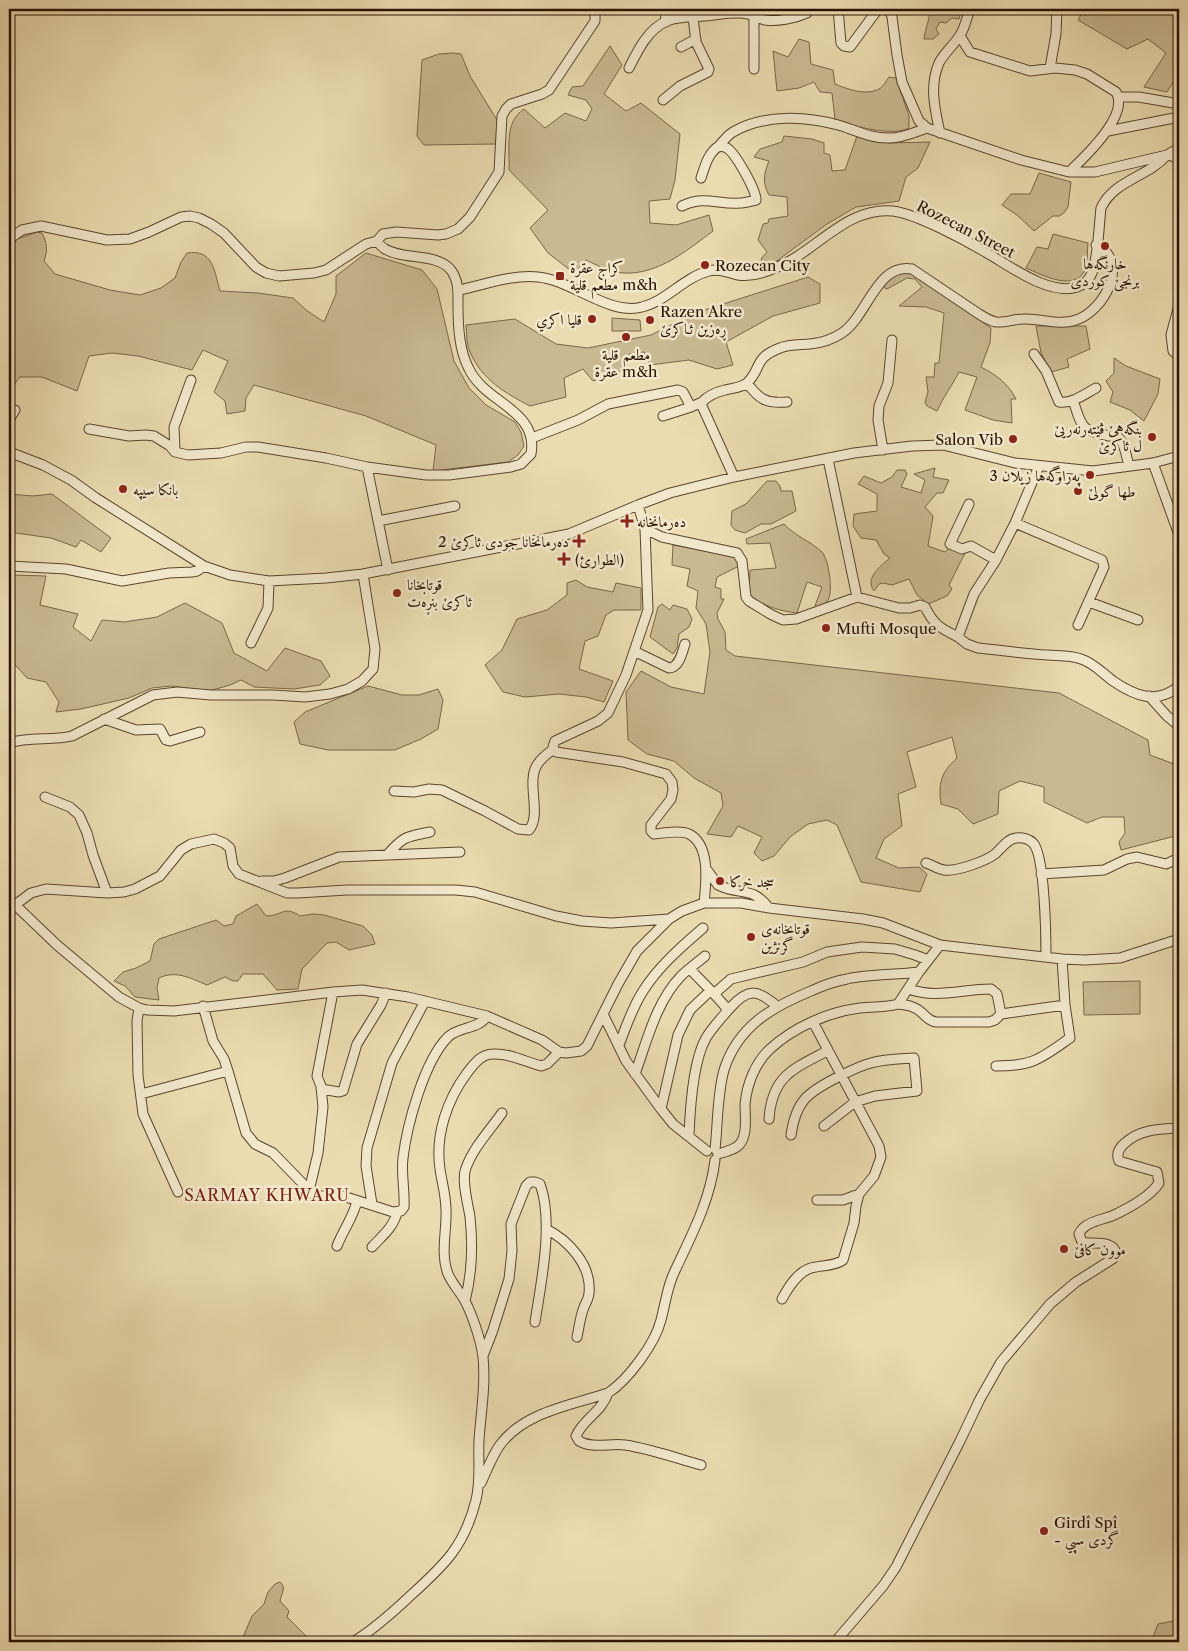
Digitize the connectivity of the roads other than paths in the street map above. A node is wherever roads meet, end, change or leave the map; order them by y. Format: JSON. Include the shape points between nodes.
{"nodes":[{"id":1,"x":595,"y":9,"type":"edge"},
{"id":2,"x":665,"y":9,"type":"edge"},
{"id":3,"x":785,"y":9,"type":"edge"},
{"id":4,"x":809,"y":9,"type":"edge"},
{"id":5,"x":838,"y":9,"type":"edge"},
{"id":6,"x":878,"y":9,"type":"edge"},
{"id":7,"x":889,"y":9,"type":"edge"},
{"id":8,"x":970,"y":9,"type":"edge"},
{"id":9,"x":1058,"y":9,"type":"edge"},
{"id":10,"x":706,"y":12,"type":"edge"},
{"id":11,"x":754,"y":15,"type":"junction"},
{"id":12,"x":693,"y":17,"type":"junction"},
{"id":13,"x":787,"y":19,"type":"junction"},
{"id":14,"x":666,"y":22,"type":"junction"},
{"id":15,"x":960,"y":36,"type":"junction"},
{"id":16,"x":696,"y":39,"type":"junction"},
{"id":17,"x":681,"y":47,"type":"dead end"},
{"id":18,"x":629,"y":68,"type":"dead end"},
{"id":19,"x":1050,"y":68,"type":"junction"},
{"id":20,"x":754,"y":69,"type":"dead end"},
{"id":21,"x":1119,"y":97,"type":"junction"},
{"id":22,"x":663,"y":100,"type":"dead end"},
{"id":23,"x":1179,"y":104,"type":"edge"},
{"id":24,"x":1174,"y":118,"type":"dead end"},
{"id":25,"x":927,"y":128,"type":"junction"},
{"id":26,"x":1108,"y":131,"type":"junction"},
{"id":27,"x":940,"y":133,"type":"junction"},
{"id":28,"x":719,"y":146,"type":"junction"},
{"id":29,"x":1179,"y":148,"type":"edge"},
{"id":30,"x":1167,"y":155,"type":"junction"},
{"id":31,"x":1179,"y":158,"type":"edge"},
{"id":32,"x":1069,"y":172,"type":"junction"},
{"id":33,"x":701,"y":178,"type":"dead end"},
{"id":34,"x":682,"y":206,"type":"dead end"},
{"id":35,"x":9,"y":239,"type":"edge"},
{"id":36,"x":377,"y":241,"type":"junction"},
{"id":37,"x":1096,"y":245,"type":"junction"},
{"id":38,"x":459,"y":290,"type":"junction"},
{"id":39,"x":1179,"y":304,"type":"edge"},
{"id":40,"x":892,"y":340,"type":"dead end"},
{"id":41,"x":1034,"y":354,"type":"dead end"},
{"id":42,"x":1179,"y":356,"type":"edge"},
{"id":43,"x":191,"y":380,"type":"dead end"},
{"id":44,"x":747,"y":382,"type":"junction"},
{"id":45,"x":1096,"y":388,"type":"dead end"},
{"id":46,"x":1073,"y":400,"type":"junction"},
{"id":47,"x":702,"y":402,"type":"junction"},
{"id":48,"x":786,"y":402,"type":"dead end"},
{"id":49,"x":691,"y":407,"type":"junction"},
{"id":50,"x":15,"y":410,"type":"dead end"},
{"id":51,"x":662,"y":416,"type":"dead end"},
{"id":52,"x":9,"y":420,"type":"edge"},
{"id":53,"x":89,"y":429,"type":"dead end"},
{"id":54,"x":532,"y":438,"type":"junction"},
{"id":55,"x":882,"y":450,"type":"junction"},
{"id":56,"x":9,"y":452,"type":"edge"},
{"id":57,"x":175,"y":452,"type":"junction"},
{"id":58,"x":1179,"y":456,"type":"edge"},
{"id":59,"x":828,"y":458,"type":"junction"},
{"id":60,"x":1153,"y":463,"type":"junction"},
{"id":61,"x":1040,"y":466,"type":"junction"},
{"id":62,"x":1129,"y":466,"type":"junction"},
{"id":63,"x":367,"y":467,"type":"junction"},
{"id":64,"x":734,"y":477,"type":"junction"},
{"id":65,"x":638,"y":504,"type":"junction"},
{"id":66,"x":969,"y":504,"type":"dead end"},
{"id":67,"x":455,"y":506,"type":"dead end"},
{"id":68,"x":378,"y":521,"type":"junction"},
{"id":69,"x":1016,"y":523,"type":"junction"},
{"id":70,"x":644,"y":529,"type":"junction"},
{"id":71,"x":1179,"y":535,"type":"edge"},
{"id":72,"x":996,"y":560,"type":"junction"},
{"id":73,"x":9,"y":566,"type":"edge"},
{"id":74,"x":204,"y":566,"type":"junction"},
{"id":75,"x":388,"y":570,"type":"junction"},
{"id":76,"x":363,"y":574,"type":"junction"},
{"id":77,"x":269,"y":582,"type":"junction"},
{"id":78,"x":857,"y":597,"type":"junction"},
{"id":79,"x":1089,"y":602,"type":"junction"},
{"id":80,"x":1138,"y":620,"type":"dead end"},
{"id":81,"x":1078,"y":625,"type":"dead end"},
{"id":82,"x":958,"y":637,"type":"junction"},
{"id":83,"x":251,"y":643,"type":"dead end"},
{"id":84,"x":685,"y":644,"type":"dead end"},
{"id":85,"x":634,"y":652,"type":"junction"},
{"id":86,"x":1179,"y":686,"type":"edge"},
{"id":87,"x":1149,"y":696,"type":"junction"},
{"id":88,"x":104,"y":719,"type":"junction"},
{"id":89,"x":1179,"y":726,"type":"edge"},
{"id":90,"x":200,"y":732,"type":"dead end"},
{"id":91,"x":9,"y":743,"type":"edge"},
{"id":92,"x":554,"y":749,"type":"junction"},
{"id":93,"x":394,"y":791,"type":"dead end"},
{"id":94,"x":45,"y":797,"type":"dead end"},
{"id":95,"x":430,"y":832,"type":"dead end"},
{"id":96,"x":460,"y":852,"type":"dead end"},
{"id":97,"x":386,"y":855,"type":"junction"},
{"id":98,"x":1179,"y":858,"type":"edge"},
{"id":99,"x":926,"y":863,"type":"dead end"},
{"id":100,"x":706,"y":868,"type":"junction"},
{"id":101,"x":1041,"y":874,"type":"junction"},
{"id":102,"x":257,"y":882,"type":"junction"},
{"id":103,"x":107,"y":893,"type":"junction"},
{"id":104,"x":12,"y":902,"type":"edge"},
{"id":105,"x":704,"y":903,"type":"junction"},
{"id":106,"x":769,"y":908,"type":"junction"},
{"id":107,"x":669,"y":919,"type":"junction"},
{"id":108,"x":703,"y":928,"type":"dead end"},
{"id":109,"x":1179,"y":939,"type":"edge"},
{"id":110,"x":940,"y":946,"type":"junction"},
{"id":111,"x":705,"y":956,"type":"dead end"},
{"id":112,"x":1046,"y":956,"type":"junction"},
{"id":113,"x":1062,"y":959,"type":"junction"},
{"id":114,"x":928,"y":960,"type":"junction"},
{"id":115,"x":690,"y":969,"type":"junction"},
{"id":116,"x":919,"y":972,"type":"junction"},
{"id":117,"x":909,"y":989,"type":"junction"},
{"id":118,"x":333,"y":992,"type":"junction"},
{"id":119,"x":712,"y":992,"type":"junction"},
{"id":120,"x":386,"y":993,"type":"junction"},
{"id":121,"x":425,"y":1002,"type":"junction"},
{"id":122,"x":898,"y":1004,"type":"junction"},
{"id":123,"x":1064,"y":1005,"type":"junction"},
{"id":124,"x":202,"y":1006,"type":"junction"},
{"id":125,"x":777,"y":1006,"type":"junction"},
{"id":126,"x":139,"y":1008,"type":"junction"},
{"id":127,"x":728,"y":1010,"type":"junction"},
{"id":128,"x":603,"y":1014,"type":"junction"},
{"id":129,"x":1001,"y":1014,"type":"junction"},
{"id":130,"x":487,"y":1016,"type":"junction"},
{"id":131,"x":812,"y":1022,"type":"junction"},
{"id":132,"x":619,"y":1045,"type":"junction"},
{"id":133,"x":827,"y":1051,"type":"junction"},
{"id":134,"x":559,"y":1052,"type":"junction"},
{"id":135,"x":996,"y":1066,"type":"dead end"},
{"id":136,"x":228,"y":1071,"type":"junction"},
{"id":137,"x":635,"y":1074,"type":"junction"},
{"id":138,"x":841,"y":1076,"type":"junction"},
{"id":139,"x":1179,"y":1081,"type":"edge"},
{"id":140,"x":1179,"y":1087,"type":"edge"},
{"id":141,"x":322,"y":1090,"type":"junction"},
{"id":142,"x":141,"y":1094,"type":"junction"},
{"id":143,"x":855,"y":1102,"type":"junction"},
{"id":144,"x":661,"y":1109,"type":"junction"},
{"id":145,"x":502,"y":1113,"type":"dead end"},
{"id":146,"x":769,"y":1119,"type":"dead end"},
{"id":147,"x":824,"y":1126,"type":"dead end"},
{"id":148,"x":1179,"y":1128,"type":"edge"},
{"id":149,"x":791,"y":1135,"type":"dead end"},
{"id":150,"x":689,"y":1136,"type":"junction"},
{"id":151,"x":714,"y":1154,"type":"junction"},
{"id":152,"x":309,"y":1191,"type":"junction"},
{"id":153,"x":178,"y":1192,"type":"dead end"},
{"id":154,"x":859,"y":1194,"type":"junction"},
{"id":155,"x":817,"y":1200,"type":"dead end"},
{"id":156,"x":357,"y":1201,"type":"junction"},
{"id":157,"x":372,"y":1204,"type":"junction"},
{"id":158,"x":397,"y":1212,"type":"junction"},
{"id":159,"x":546,"y":1229,"type":"junction"},
{"id":160,"x":337,"y":1246,"type":"dead end"},
{"id":161,"x":372,"y":1247,"type":"dead end"},
{"id":162,"x":782,"y":1299,"type":"dead end"},
{"id":163,"x":465,"y":1301,"type":"junction"},
{"id":164,"x":535,"y":1322,"type":"dead end"},
{"id":165,"x":577,"y":1338,"type":"dead end"},
{"id":166,"x":483,"y":1356,"type":"junction"},
{"id":167,"x":608,"y":1393,"type":"junction"},
{"id":168,"x":701,"y":1465,"type":"dead end"},
{"id":169,"x":479,"y":1485,"type":"junction"},
{"id":170,"x":353,"y":1642,"type":"edge"},
{"id":171,"x":836,"y":1642,"type":"edge"}],
"edges":[{"from":1,"to":36,"type":"street","via":[[595,21],[554,85],[542,94],[506,109],[502,116],[499,172],[470,217],[458,229],[446,234],[396,232],[383,234]]},
{"from":2,"to":14,"type":"street"},
{"from":3,"to":13,"type":"street"},
{"from":4,"to":13,"type":"street","via":[[807,13]]},
{"from":5,"to":6,"type":"street","via":[[841,43],[847,47],[854,43]]},
{"from":7,"to":25,"type":"street","via":[[902,82],[919,121]]},
{"from":8,"to":15,"type":"street"},
{"from":9,"to":19,"type":"street"},
{"from":10,"to":11,"type":"street"},
{"from":10,"to":12,"type":"street"},
{"from":11,"to":13,"type":"street","via":[[767,21]]},
{"from":11,"to":20,"type":"street"},
{"from":12,"to":14,"type":"street"},
{"from":12,"to":16,"type":"street"},
{"from":14,"to":18,"type":"street","via":[[643,42]]},
{"from":15,"to":19,"type":"street","via":[[970,52],[1024,70]]},
{"from":15,"to":27,"type":"street","via":[[939,63],[934,82]]},
{"from":16,"to":17,"type":"street"},
{"from":16,"to":22,"type":"street","via":[[708,72],[680,86]]},
{"from":19,"to":21,"type":"street","via":[[1066,68],[1087,74],[1109,86]]},
{"from":21,"to":23,"type":"street"},
{"from":21,"to":26,"type":"street"},
{"from":24,"to":26,"type":"street"},
{"from":25,"to":27,"type":"street"},
{"from":25,"to":28,"type":"street","via":[[890,138],[870,136],[822,121],[772,118],[732,132]]},
{"from":26,"to":32,"type":"street"},
{"from":27,"to":32,"type":"street"},
{"from":28,"to":33,"type":"street","via":[[708,157]]},
{"from":28,"to":34,"type":"street","via":[[728,149],[742,166],[756,193],[756,200],[740,204],[697,200]]},
{"from":29,"to":30,"type":"street"},
{"from":30,"to":31,"type":"street"},
{"from":30,"to":32,"type":"street","via":[[1096,172]]},
{"from":30,"to":37,"type":"street","name":"Rozecan Street","via":[[1105,199]]},
{"from":35,"to":36,"type":"street","via":[[22,230],[41,226],[107,240],[130,238],[190,216],[205,221],[224,234],[256,267],[266,273],[288,276],[326,270],[366,244]]},
{"from":36,"to":38,"type":"street","via":[[384,249],[442,263],[451,270]]},
{"from":37,"to":38,"type":"street","name":"Rozecan Street","via":[[1093,270],[1085,283],[1071,288],[1050,286],[1025,276],[928,223],[884,210],[839,226],[777,268],[745,276],[707,271],[640,308],[617,307],[538,276]]},
{"from":37,"to":44,"type":"street","via":[[1106,251],[1111,278],[1095,308],[1078,319],[1062,323],[1032,319],[996,322],[912,269],[899,269],[882,280],[857,318],[843,332],[819,343],[790,345],[770,352],[762,358]]},
{"from":38,"to":54,"type":"street","via":[[460,334],[469,369],[488,393],[516,412]]},
{"from":39,"to":42,"type":"street","via":[[1171,335],[1173,351]]},
{"from":40,"to":55,"type":"street","via":[[888,383],[879,406]]},
{"from":41,"to":46,"type":"street","via":[[1046,371],[1059,402]]},
{"from":43,"to":57,"type":"street","via":[[174,427]]},
{"from":44,"to":47,"type":"street","via":[[713,394]]},
{"from":44,"to":48,"type":"street","via":[[767,402]]},
{"from":45,"to":46,"type":"street"},
{"from":46,"to":62,"type":"street","via":[[1085,429],[1121,440]]},
{"from":47,"to":49,"type":"street"},
{"from":47,"to":64,"type":"street"},
{"from":49,"to":51,"type":"street"},
{"from":49,"to":54,"type":"street","via":[[683,392],[678,390],[608,404]]},
{"from":50,"to":52,"type":"street"},
{"from":53,"to":57,"type":"street","via":[[129,436],[154,436]]},
{"from":54,"to":63,"type":"street","via":[[531,454],[511,467],[449,475]]},
{"from":55,"to":59,"type":"street"},
{"from":55,"to":61,"type":"street","via":[[943,445]]},
{"from":56,"to":74,"type":"street","via":[[71,480]]},
{"from":57,"to":63,"type":"street","via":[[209,454],[258,447]]},
{"from":58,"to":60,"type":"street"},
{"from":59,"to":64,"type":"street"},
{"from":59,"to":78,"type":"street"},
{"from":60,"to":62,"type":"street"},
{"from":60,"to":71,"type":"street"},
{"from":61,"to":62,"type":"street","via":[[1094,471]]},
{"from":61,"to":69,"type":"street"},
{"from":63,"to":68,"type":"street"},
{"from":64,"to":65,"type":"street"},
{"from":65,"to":70,"type":"street"},
{"from":65,"to":75,"type":"street","via":[[568,534]]},
{"from":66,"to":72,"type":"street","via":[[950,544],[962,549],[971,546]]},
{"from":67,"to":68,"type":"street"},
{"from":68,"to":75,"type":"street"},
{"from":69,"to":72,"type":"street"},
{"from":69,"to":79,"type":"street","via":[[1102,560],[1104,567]]},
{"from":70,"to":78,"type":"street","via":[[662,537],[737,553],[742,561],[746,597],[783,620],[796,620]]},
{"from":70,"to":85,"type":"street","via":[[648,610]]},
{"from":72,"to":82,"type":"street","via":[[974,594]]},
{"from":73,"to":74,"type":"street","via":[[66,569],[122,581],[192,572]]},
{"from":74,"to":77,"type":"street","via":[[230,575]]},
{"from":75,"to":76,"type":"street"},
{"from":76,"to":77,"type":"street"},
{"from":76,"to":88,"type":"street","via":[[375,649],[373,669],[348,689],[305,697],[177,692],[153,695]]},
{"from":77,"to":83,"type":"street","via":[[268,608]]},
{"from":78,"to":82,"type":"street","via":[[899,608],[920,605],[925,607],[932,621]]},
{"from":79,"to":80,"type":"street"},
{"from":79,"to":81,"type":"street"},
{"from":82,"to":87,"type":"street","via":[[978,648],[1082,659],[1127,689]]},
{"from":84,"to":85,"type":"street","via":[[673,668]]},
{"from":85,"to":92,"type":"street","via":[[608,713],[556,741]]},
{"from":86,"to":87,"type":"street","via":[[1169,694],[1155,698]]},
{"from":87,"to":89,"type":"street"},
{"from":88,"to":90,"type":"street","via":[[136,730],[160,728],[166,740],[170,741]]},
{"from":88,"to":91,"type":"street","via":[[72,736]]},
{"from":92,"to":93,"type":"street","via":[[536,766],[533,819],[529,830],[518,829],[442,790]]},
{"from":92,"to":100,"type":"street","via":[[666,774],[672,782],[671,799],[651,825],[651,831],[654,834],[689,834],[697,841]]},
{"from":94,"to":103,"type":"street","via":[[70,807],[79,815]]},
{"from":95,"to":97,"type":"street","via":[[409,835]]},
{"from":96,"to":97,"type":"street"},
{"from":97,"to":102,"type":"street","via":[[339,857],[274,882]]},
{"from":98,"to":101,"type":"street","via":[[1166,864],[1137,857],[1104,870]]},
{"from":99,"to":101,"type":"street","via":[[945,870],[958,869],[994,855],[1014,838],[1024,838],[1034,844],[1038,852]]},
{"from":100,"to":105,"type":"street"},
{"from":100,"to":106,"type":"street","via":[[718,885],[753,893],[762,898]]},
{"from":101,"to":112,"type":"street"},
{"from":102,"to":103,"type":"street","via":[[236,871],[230,848],[214,839],[190,844],[181,850],[160,876],[147,884],[124,892]]},
{"from":102,"to":107,"type":"street","via":[[298,894],[347,890],[456,890],[475,892],[582,921],[611,923]]},
{"from":103,"to":104,"type":"street","via":[[46,889]]},
{"from":104,"to":126,"type":"street","via":[[105,986]]},
{"from":105,"to":106,"type":"street","via":[[741,903]]},
{"from":105,"to":107,"type":"street"},
{"from":106,"to":110,"type":"street","via":[[883,923]]},
{"from":107,"to":128,"type":"street","via":[[637,952]]},
{"from":108,"to":132,"type":"street","via":[[668,960],[643,991]]},
{"from":109,"to":113,"type":"street","via":[[1120,958]]},
{"from":110,"to":112,"type":"street"},
{"from":110,"to":114,"type":"street"},
{"from":111,"to":115,"type":"street"},
{"from":112,"to":113,"type":"street"},
{"from":113,"to":123,"type":"street"},
{"from":114,"to":116,"type":"street"},
{"from":114,"to":119,"type":"street","via":[[895,948],[862,947],[827,952],[803,962],[730,980]]},
{"from":115,"to":119,"type":"street"},
{"from":115,"to":137,"type":"street","via":[[662,1003]]},
{"from":116,"to":117,"type":"street"},
{"from":116,"to":125,"type":"street","via":[[847,978]]},
{"from":117,"to":122,"type":"street"},
{"from":117,"to":129,"type":"street","via":[[925,994],[990,989],[997,994]]},
{"from":118,"to":120,"type":"street","via":[[362,990]]},
{"from":118,"to":124,"type":"street"},
{"from":118,"to":141,"type":"street","via":[[316,1076]]},
{"from":119,"to":127,"type":"street"},
{"from":119,"to":144,"type":"street","via":[[690,1010],[682,1025]]},
{"from":120,"to":121,"type":"street"},
{"from":120,"to":141,"type":"street","via":[[357,1044],[343,1091]]},
{"from":121,"to":130,"type":"street"},
{"from":121,"to":157,"type":"street","via":[[392,1062],[368,1148],[366,1166]]},
{"from":122,"to":129,"type":"street","via":[[912,1006],[936,1022],[989,1022]]},
{"from":122,"to":131,"type":"street","via":[[846,1011]]},
{"from":123,"to":129,"type":"street"},
{"from":123,"to":135,"type":"street","via":[[1070,1038],[1037,1061],[1017,1066]]},
{"from":124,"to":126,"type":"street","via":[[174,1011]]},
{"from":124,"to":136,"type":"street","via":[[210,1035]]},
{"from":125,"to":127,"type":"street","via":[[755,992],[738,999]]},
{"from":125,"to":151,"type":"street","via":[[753,1024],[730,1056],[724,1071]]},
{"from":126,"to":142,"type":"street","via":[[138,1075]]},
{"from":127,"to":150,"type":"street","via":[[706,1039],[695,1071]]},
{"from":128,"to":132,"type":"street"},
{"from":128,"to":134,"type":"street","via":[[587,1046],[566,1054]]},
{"from":130,"to":134,"type":"street","via":[[542,1040]]},
{"from":130,"to":158,"type":"street","via":[[478,1025],[447,1038],[430,1066],[408,1129],[403,1158],[404,1207]]},
{"from":131,"to":133,"type":"street"},
{"from":131,"to":151,"type":"street","via":[[777,1043],[762,1058],[747,1090],[742,1141],[736,1148]]},
{"from":132,"to":137,"type":"street"},
{"from":133,"to":138,"type":"street"},
{"from":133,"to":146,"type":"street","via":[[789,1073],[779,1083]]},
{"from":134,"to":163,"type":"street","via":[[547,1064],[540,1066],[502,1054],[483,1056],[474,1063],[450,1100],[439,1151],[446,1210],[443,1254],[448,1274]]},
{"from":136,"to":142,"type":"street"},
{"from":136,"to":152,"type":"street","via":[[250,1140],[273,1153]]},
{"from":137,"to":144,"type":"street"},
{"from":138,"to":143,"type":"street"},
{"from":138,"to":143,"type":"street","via":[[873,1062],[914,1058],[917,1091]]},
{"from":138,"to":149,"type":"street","via":[[810,1092],[799,1105]]},
{"from":139,"to":140,"type":"street"},
{"from":141,"to":152,"type":"street","via":[[318,1153]]},
{"from":142,"to":153,"type":"street","via":[[143,1114]]},
{"from":143,"to":147,"type":"street"},
{"from":143,"to":154,"type":"street","via":[[879,1146],[881,1157],[874,1176]]},
{"from":144,"to":150,"type":"street"},
{"from":145,"to":163,"type":"street","via":[[464,1172],[471,1256]]},
{"from":148,"to":171,"type":"street","via":[[1138,1134],[1122,1146],[1118,1152],[1119,1161],[1157,1172],[1160,1183],[1136,1202],[1080,1229],[1078,1234],[1082,1242],[1111,1245],[1115,1248],[1114,1258],[1076,1282],[1050,1304],[1001,1362],[896,1567]]},
{"from":150,"to":151,"type":"street"},
{"from":151,"to":167,"type":"street","via":[[712,1180],[705,1204],[672,1277],[657,1335],[618,1387]]},
{"from":152,"to":156,"type":"street","via":[[319,1196],[335,1195]]},
{"from":154,"to":155,"type":"street","via":[[843,1200]]},
{"from":154,"to":162,"type":"street","via":[[843,1260],[838,1264],[804,1270]]},
{"from":156,"to":157,"type":"street"},
{"from":156,"to":160,"type":"street"},
{"from":157,"to":158,"type":"street"},
{"from":158,"to":161,"type":"street","via":[[389,1229]]},
{"from":159,"to":164,"type":"street"},
{"from":159,"to":165,"type":"street","via":[[569,1244],[585,1270],[590,1291]]},
{"from":159,"to":166,"type":"street","via":[[540,1184],[530,1182],[511,1224],[509,1279]]},
{"from":163,"to":166,"type":"street"},
{"from":166,"to":169,"type":"street"},
{"from":167,"to":168,"type":"street","via":[[604,1404],[580,1427],[576,1436],[578,1441],[590,1445],[628,1446]]},
{"from":167,"to":169,"type":"street","via":[[536,1417],[516,1428],[500,1445]]},
{"from":169,"to":170,"type":"street","via":[[464,1534],[446,1562],[379,1624]]}]}
